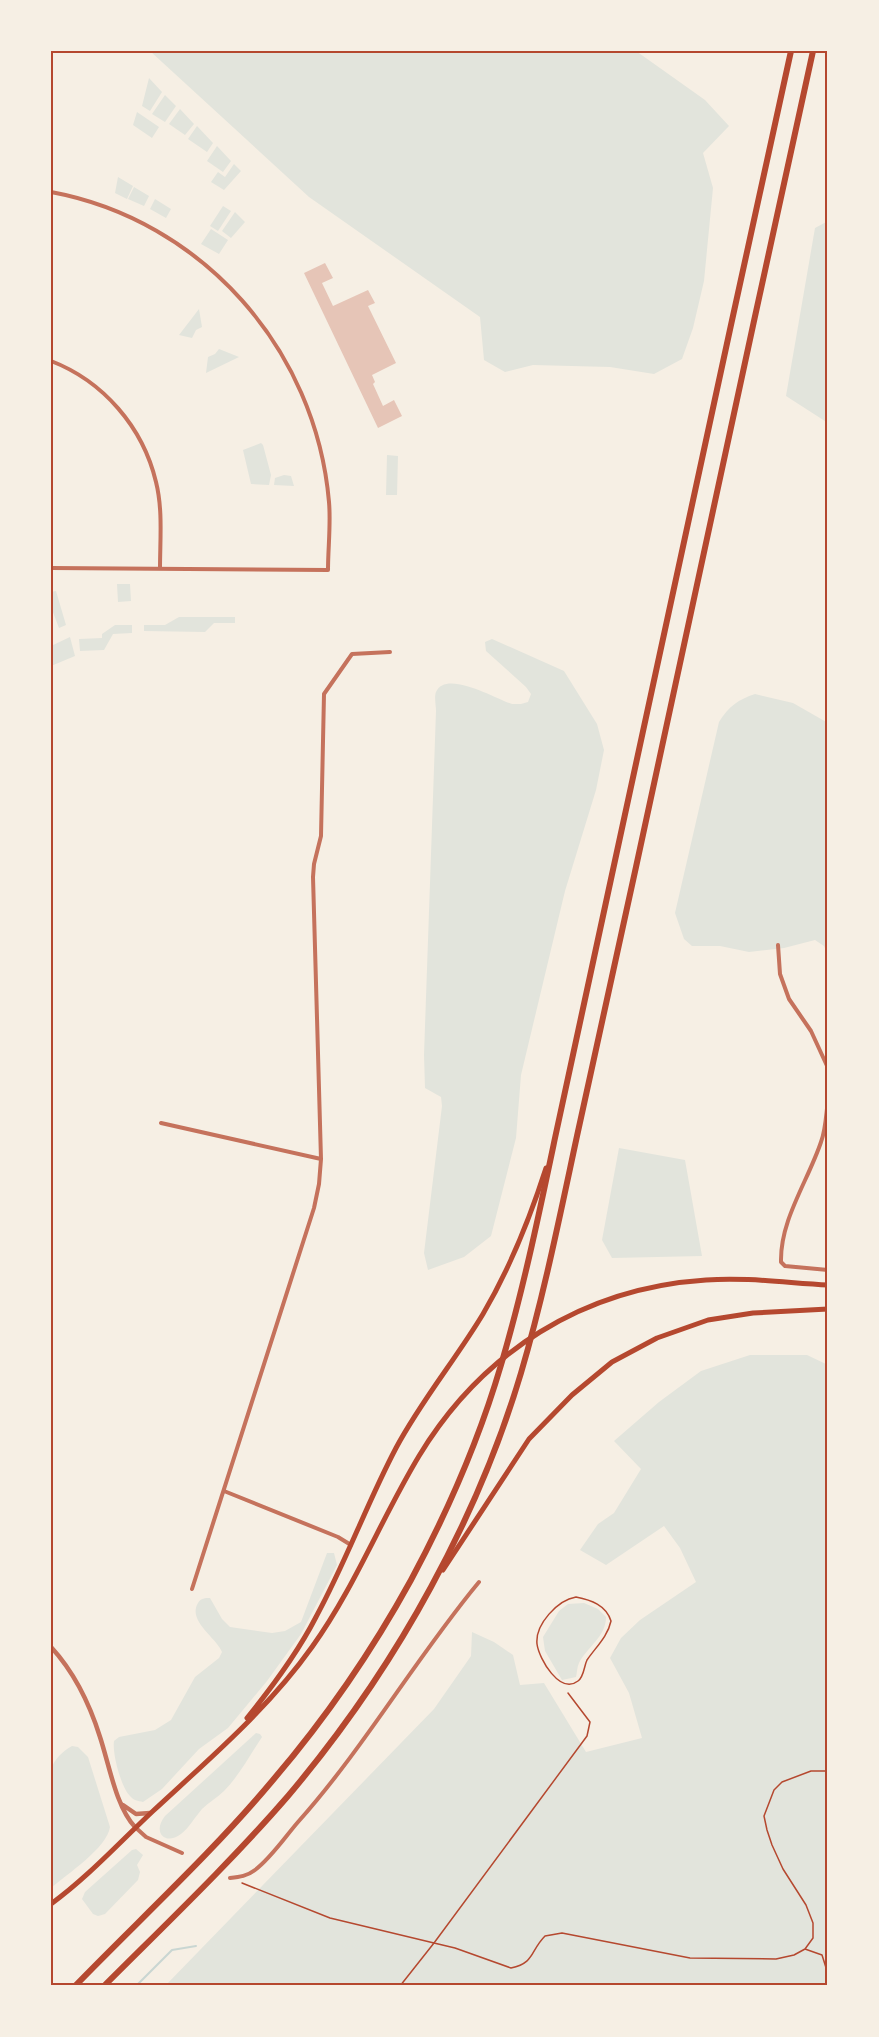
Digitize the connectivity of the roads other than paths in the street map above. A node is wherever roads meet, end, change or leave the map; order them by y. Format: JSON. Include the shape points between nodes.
{"nodes":[{"id":1,"x":791,"y":51,"type":"edge"},
{"id":2,"x":813,"y":51,"type":"edge"},
{"id":3,"x":51,"y":192,"type":"edge"},
{"id":4,"x":51,"y":361,"type":"edge"},
{"id":5,"x":51,"y":568,"type":"edge"},
{"id":6,"x":160,"y":569,"type":"junction"},
{"id":7,"x":390,"y":652,"type":"dead end"},
{"id":8,"x":778,"y":945,"type":"dead end"},
{"id":9,"x":828,"y":1068,"type":"edge"},
{"id":10,"x":828,"y":1100,"type":"edge"},
{"id":11,"x":161,"y":1123,"type":"dead end"},
{"id":12,"x":558,"y":1123,"type":"junction"},
{"id":13,"x":321,"y":1159,"type":"junction"},
{"id":14,"x":828,"y":1270,"type":"edge"},
{"id":15,"x":828,"y":1285,"type":"edge"},
{"id":16,"x":828,"y":1309,"type":"edge"},
{"id":17,"x":224,"y":1491,"type":"junction"},
{"id":18,"x":351,"y":1545,"type":"junction"},
{"id":19,"x":479,"y":1582,"type":"dead end"},
{"id":20,"x":192,"y":1588,"type":"dead end"},
{"id":21,"x":429,"y":1591,"type":"junction"},
{"id":22,"x":51,"y":1647,"type":"edge"},
{"id":23,"x":216,"y":1753,"type":"junction"},
{"id":24,"x":119,"y":1797,"type":"junction"},
{"id":25,"x":150,"y":1813,"type":"junction"},
{"id":26,"x":135,"y":1827,"type":"junction"},
{"id":27,"x":182,"y":1853,"type":"dead end"},
{"id":28,"x":230,"y":1878,"type":"road end"},
{"id":29,"x":51,"y":1905,"type":"edge"},
{"id":30,"x":75,"y":1986,"type":"edge"},
{"id":31,"x":104,"y":1986,"type":"edge"}],
"edges":[{"from":1,"to":12,"type":"highway"},
{"from":2,"to":21,"type":"highway","via":[[538,1308],[520,1375],[486,1470]]},
{"from":3,"to":6,"type":"street","via":[[91,201],[140,222],[210,268],[242,299],[270,335],[297,381],[312,419],[329,502],[328,570]]},
{"from":4,"to":6,"type":"street","via":[[77,374],[112,401],[139,438],[159,494]]},
{"from":5,"to":6,"type":"street"},
{"from":7,"to":13,"type":"street","via":[[352,654],[324,694],[321,836],[313,877]]},
{"from":8,"to":9,"type":"street","via":[[780,974],[789,999],[811,1031]]},
{"from":10,"to":14,"type":"street","via":[[822,1139],[783,1235],[781,1262],[785,1266]]},
{"from":11,"to":13,"type":"street"},
{"from":12,"to":18,"type":"main road","via":[[533,1209],[501,1280],[398,1445]]},
{"from":12,"to":30,"type":"highway","via":[[500,1369],[454,1493],[410,1581],[338,1697],[275,1778]]},
{"from":13,"to":17,"type":"street","via":[[314,1208]]},
{"from":15,"to":23,"type":"main road","via":[[732,1280],[688,1281],[647,1288],[603,1300],[562,1318],[511,1352],[462,1396],[446,1416],[418,1458],[313,1646]]},
{"from":16,"to":21,"type":"main road","via":[[736,1314],[708,1320],[612,1362],[556,1409],[529,1439]]},
{"from":17,"to":18,"type":"street"},
{"from":17,"to":20,"type":"street"},
{"from":18,"to":23,"type":"main road","via":[[291,1662]]},
{"from":19,"to":28,"type":"street","via":[[310,1809],[257,1868]]},
{"from":21,"to":31,"type":"highway","via":[[355,1709],[291,1792]]},
{"from":22,"to":24,"type":"street","via":[[90,1709]]},
{"from":23,"to":25,"type":"main road"},
{"from":24,"to":25,"type":"street","via":[[131,1811]]},
{"from":24,"to":26,"type":"street"},
{"from":25,"to":26,"type":"main road"},
{"from":26,"to":27,"type":"street","via":[[146,1837]]},
{"from":26,"to":29,"type":"main road"}]}
